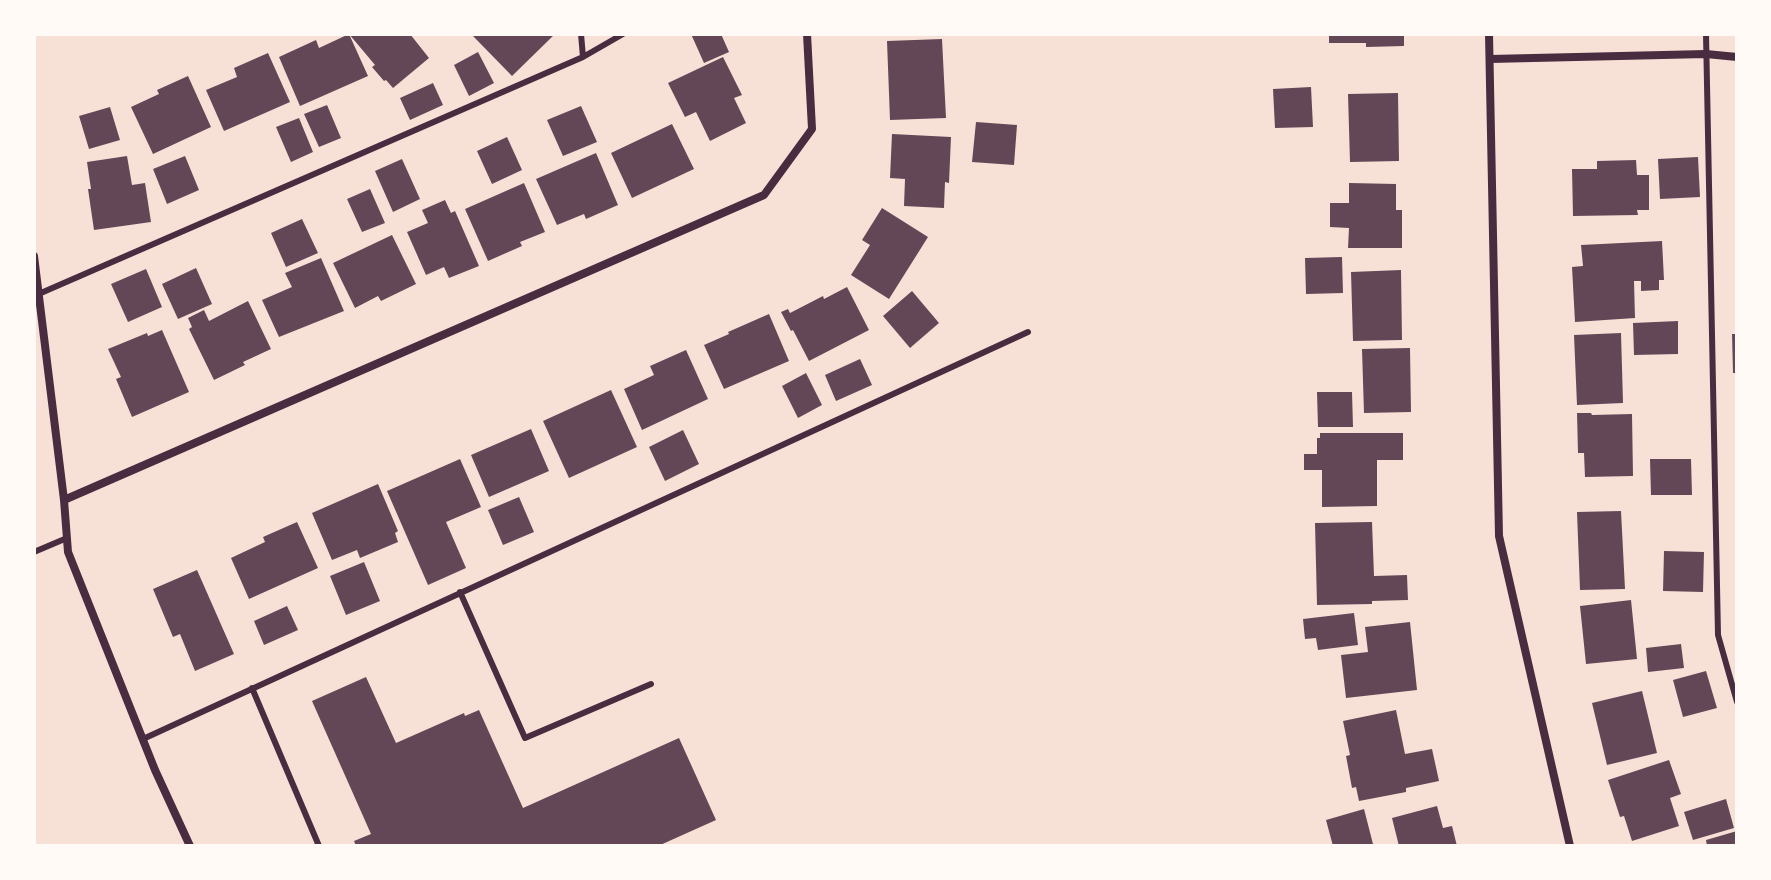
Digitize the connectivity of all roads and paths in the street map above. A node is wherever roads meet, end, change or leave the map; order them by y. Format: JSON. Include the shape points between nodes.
{"nodes":[{"id":1,"x":581,"y":34,"type":"edge"},
{"id":2,"x":623,"y":34,"type":"edge"},
{"id":3,"x":807,"y":34,"type":"edge"},
{"id":4,"x":1489,"y":34,"type":"edge"},
{"id":5,"x":1706,"y":34,"type":"edge"},
{"id":6,"x":1706,"y":54,"type":"junction"},
{"id":7,"x":583,"y":57,"type":"junction"},
{"id":8,"x":1737,"y":57,"type":"edge"},
{"id":9,"x":1490,"y":59,"type":"junction"},
{"id":10,"x":34,"y":256,"type":"edge"},
{"id":11,"x":37,"y":295,"type":"edge"},
{"id":12,"x":1028,"y":332,"type":"dead end"},
{"id":13,"x":64,"y":500,"type":"junction"},
{"id":14,"x":67,"y":538,"type":"junction"},
{"id":15,"x":34,"y":552,"type":"edge"},
{"id":16,"x":460,"y":592,"type":"junction"},
{"id":17,"x":651,"y":684,"type":"dead end"},
{"id":18,"x":252,"y":688,"type":"junction"},
{"id":19,"x":1737,"y":702,"type":"edge"},
{"id":20,"x":143,"y":739,"type":"junction"},
{"id":21,"x":190,"y":846,"type":"edge"},
{"id":22,"x":319,"y":846,"type":"edge"},
{"id":23,"x":1570,"y":846,"type":"edge"}],
"edges":[{"from":1,"to":7,"type":"lane"},
{"from":2,"to":7,"type":"lane"},
{"from":3,"to":13,"type":"street","via":[[812,129],[764,195]]},
{"from":4,"to":9,"type":"street"},
{"from":5,"to":6,"type":"lane"},
{"from":6,"to":8,"type":"street"},
{"from":6,"to":9,"type":"street"},
{"from":6,"to":19,"type":"lane","via":[[1718,635]]},
{"from":7,"to":11,"type":"lane"},
{"from":9,"to":23,"type":"street","via":[[1499,536]]},
{"from":10,"to":11,"type":"street"},
{"from":11,"to":13,"type":"street"},
{"from":12,"to":16,"type":"lane"},
{"from":13,"to":14,"type":"street"},
{"from":14,"to":15,"type":"lane"},
{"from":14,"to":20,"type":"street","via":[[68,552]]},
{"from":16,"to":17,"type":"lane","via":[[525,738]]},
{"from":16,"to":18,"type":"lane"},
{"from":18,"to":20,"type":"lane"},
{"from":18,"to":22,"type":"lane"},
{"from":20,"to":21,"type":"street"}]}
